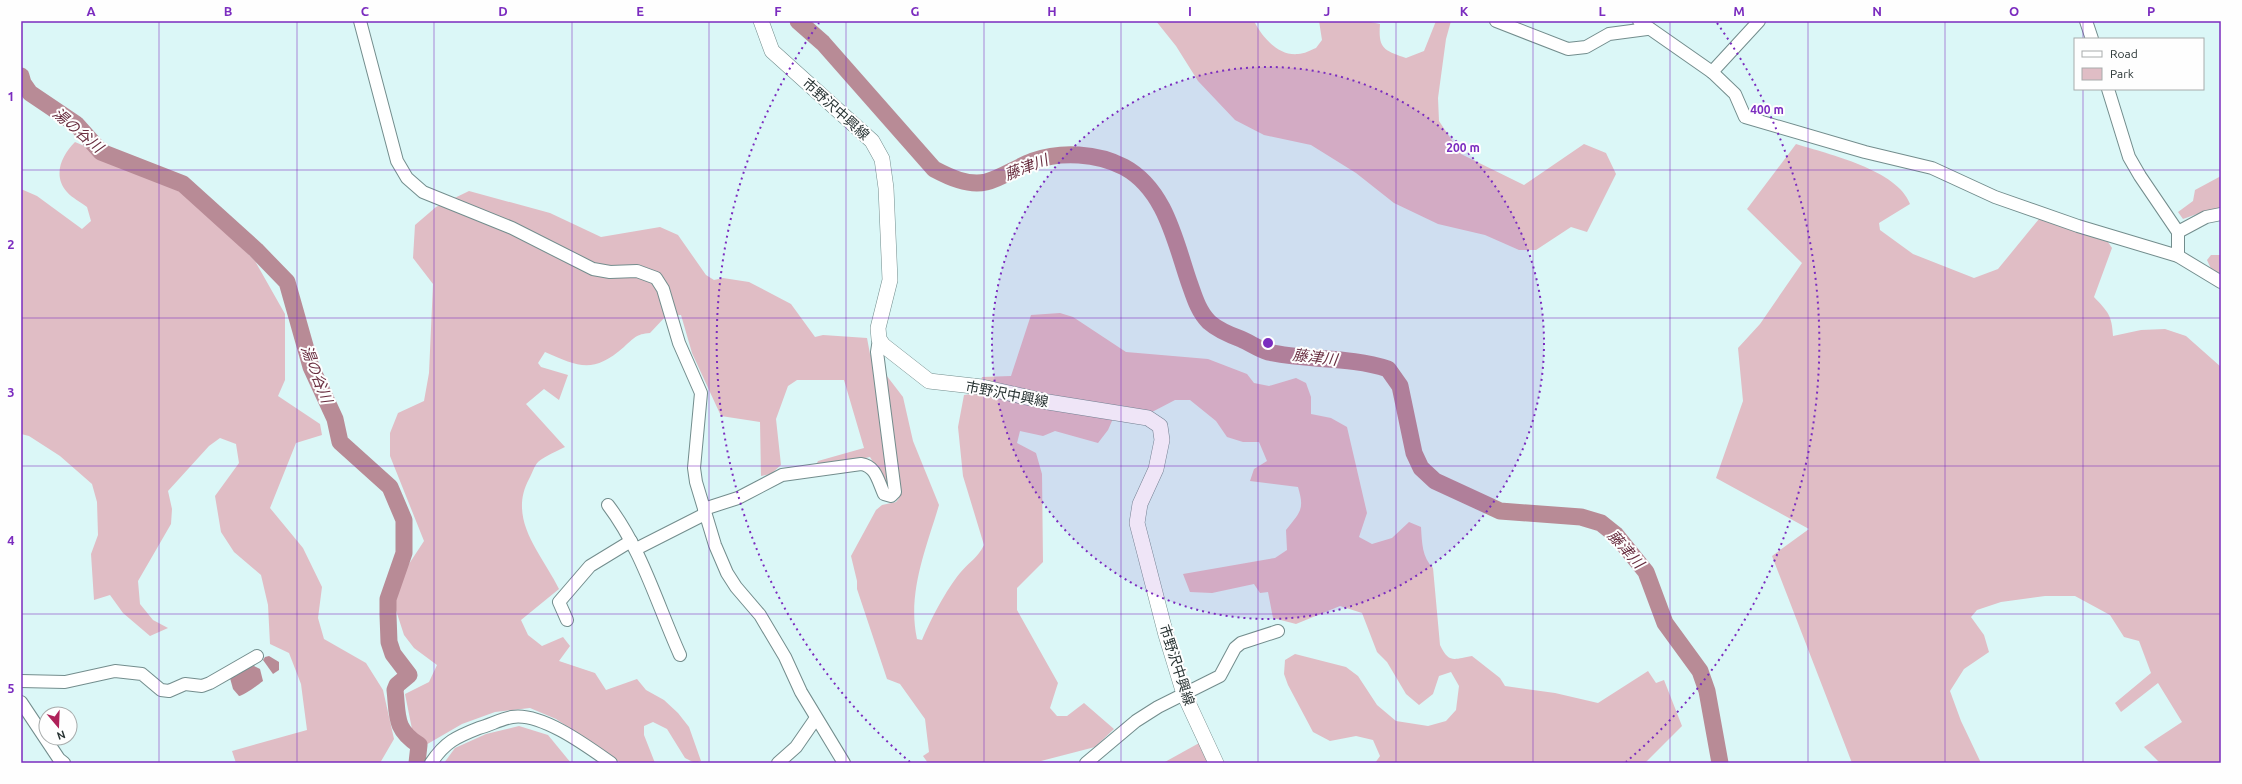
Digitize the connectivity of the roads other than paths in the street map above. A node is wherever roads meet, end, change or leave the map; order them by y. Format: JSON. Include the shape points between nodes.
{"nodes":[{"id":1,"x":360,"y":21,"type":"edge"},
{"id":2,"x":761,"y":21,"type":"edge"},
{"id":3,"x":1496,"y":21,"type":"edge"},
{"id":4,"x":1759,"y":21,"type":"edge"},
{"id":5,"x":2086,"y":21,"type":"edge"},
{"id":6,"x":1643,"y":25,"type":"edge"},
{"id":7,"x":2092,"y":38,"type":"edge"},
{"id":8,"x":1712,"y":72,"type":"junction"},
{"id":9,"x":2108,"y":90,"type":"edge"},
{"id":10,"x":2221,"y":214,"type":"edge"},
{"id":11,"x":2178,"y":232,"type":"junction"},
{"id":12,"x":2178,"y":256,"type":"junction"},
{"id":13,"x":2221,"y":282,"type":"edge"},
{"id":14,"x":879,"y":338,"type":"junction"},
{"id":15,"x":608,"y":505,"type":"dead end"},
{"id":16,"x":704,"y":512,"type":"junction"},
{"id":17,"x":633,"y":545,"type":"junction"},
{"id":18,"x":567,"y":620,"type":"dead end"},
{"id":19,"x":1278,"y":631,"type":"dead end"},
{"id":20,"x":680,"y":655,"type":"dead end"},
{"id":21,"x":257,"y":656,"type":"dead end"},
{"id":22,"x":21,"y":681,"type":"edge"},
{"id":23,"x":1184,"y":694,"type":"junction"},
{"id":24,"x":21,"y":702,"type":"edge"},
{"id":25,"x":816,"y":718,"type":"junction"},
{"id":26,"x":64,"y":763,"type":"edge"},
{"id":27,"x":431,"y":763,"type":"edge"},
{"id":28,"x":611,"y":763,"type":"edge"},
{"id":29,"x":778,"y":763,"type":"edge"},
{"id":30,"x":844,"y":763,"type":"edge"},
{"id":31,"x":1086,"y":763,"type":"edge"},
{"id":32,"x":1216,"y":763,"type":"edge"}],
"edges":[{"from":1,"to":16,"type":"street","via":[[397,161],[407,178],[418,188],[512,228],[593,270],[637,271],[656,278],[663,289],[679,343],[701,392],[694,468]]},
{"from":2,"to":14,"type":"main road","name":"市野沢中興線","via":[[772,51],[872,141],[882,159],[886,188],[890,280],[878,328]]},
{"from":3,"to":6,"type":"street","via":[[1568,50],[1586,48],[1609,34]]},
{"from":4,"to":8,"type":"street"},
{"from":5,"to":7,"type":"street"},
{"from":6,"to":8,"type":"street"},
{"from":8,"to":12,"type":"street","via":[[1736,94],[1745,117],[1865,152],[1932,168],[2002,199],[2078,226]]},
{"from":9,"to":11,"type":"street","via":[[2129,157]]},
{"from":10,"to":11,"type":"street","via":[[2206,218]]},
{"from":11,"to":12,"type":"street"},
{"from":12,"to":13,"type":"street"},
{"from":14,"to":16,"type":"street","via":[[877,352],[895,492],[891,496],[884,494],[874,470],[868,465],[861,464],[782,476]]},
{"from":14,"to":23,"type":"main road","name":"市野沢中興線","via":[[883,345],[929,381],[982,387],[1048,402],[1148,418],[1160,426],[1162,440],[1156,469],[1140,504],[1137,523]]},
{"from":15,"to":17,"type":"street"},
{"from":16,"to":17,"type":"street"},
{"from":16,"to":25,"type":"street","via":[[727,573],[760,615]]},
{"from":17,"to":18,"type":"street","via":[[590,566],[570,587],[559,602]]},
{"from":17,"to":20,"type":"street"},
{"from":19,"to":23,"type":"street","via":[[1241,643],[1231,654],[1220,676]]},
{"from":21,"to":22,"type":"street","via":[[210,683],[202,686],[185,684],[169,691],[161,690],[142,674],[115,671],[65,682]]},
{"from":23,"to":31,"type":"street","via":[[1136,721]]},
{"from":23,"to":32,"type":"main road","name":"市野沢中興線"},
{"from":24,"to":26,"type":"street"},
{"from":25,"to":29,"type":"street","via":[[796,747]]},
{"from":25,"to":30,"type":"street"},
{"from":27,"to":28,"type":"street","via":[[442,747],[457,736],[512,717],[530,718],[552,727]]}]}
